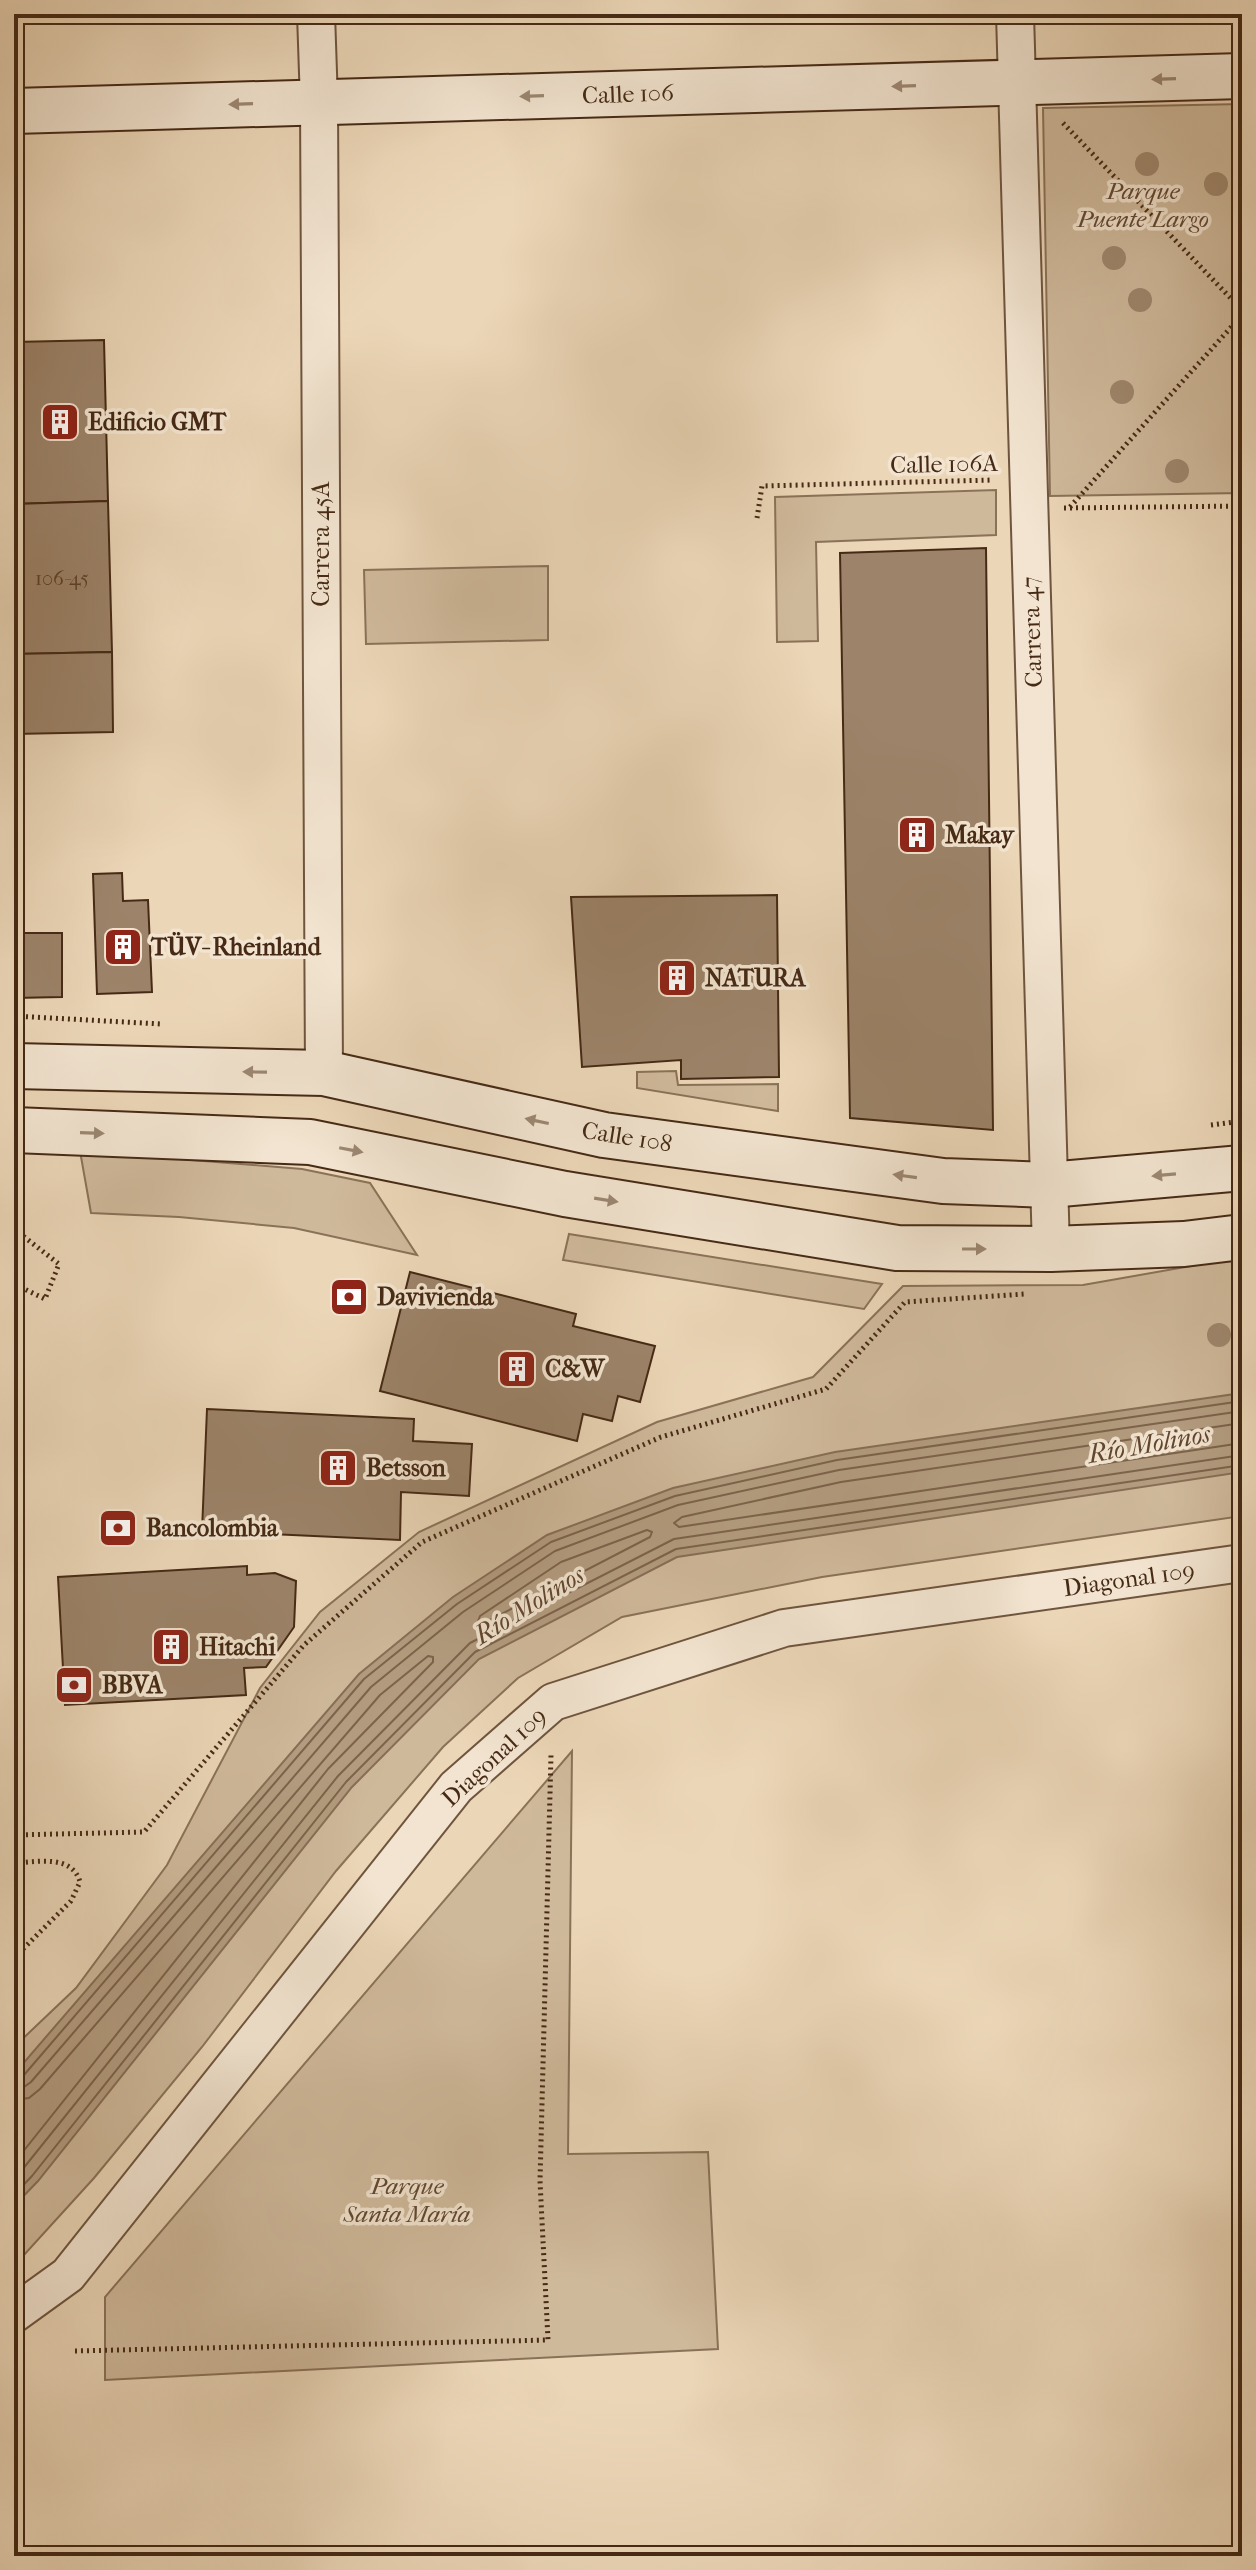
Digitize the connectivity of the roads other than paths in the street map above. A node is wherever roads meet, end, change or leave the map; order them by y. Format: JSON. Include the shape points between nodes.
{"nodes":[{"id":1,"x":316,"y":14,"type":"edge"},
{"id":2,"x":1015,"y":14,"type":"edge"},
{"id":3,"x":1242,"y":76,"type":"edge"},
{"id":4,"x":1016,"y":83,"type":"junction"},
{"id":5,"x":319,"y":102,"type":"junction"},
{"id":6,"x":14,"y":111,"type":"edge"},
{"id":7,"x":14,"y":1066,"type":"edge"},
{"id":8,"x":324,"y":1073,"type":"junction"},
{"id":9,"x":14,"y":1130,"type":"edge"},
{"id":10,"x":1242,"y":1168,"type":"edge"},
{"id":11,"x":1049,"y":1185,"type":"junction"},
{"id":12,"x":1242,"y":1237,"type":"edge"},
{"id":13,"x":1051,"y":1249,"type":"junction"},
{"id":14,"x":1242,"y":1563,"type":"edge"},
{"id":15,"x":14,"y":2314,"type":"edge"}],
"edges":[{"from":1,"to":5,"type":"street","name":"Carrera 45A"},
{"from":2,"to":4,"type":"street","name":"Carrera 47"},
{"from":3,"to":4,"type":"street","name":"Calle 106","one_way":true},
{"from":4,"to":5,"type":"street","name":"Calle 106","one_way":true},
{"from":4,"to":11,"type":"street","name":"Carrera 47"},
{"from":5,"to":6,"type":"street","name":"Calle 106","one_way":true},
{"from":5,"to":8,"type":"street","name":"Carrera 45A"},
{"from":8,"to":7,"type":"street","name":"Calle 108","one_way":true},
{"from":11,"to":8,"type":"street","name":"Calle 108","one_way":true,"via":[[943,1181],[604,1135]]},
{"from":9,"to":13,"type":"street","one_way":true,"via":[[310,1142],[565,1194],[897,1248]]},
{"from":10,"to":11,"type":"street","name":"Calle 108","one_way":true},
{"from":11,"to":13,"type":"street","name":"Carrera 47"},
{"from":12,"to":13,"type":"street"},
{"from":14,"to":15,"type":"street","name":"Diagonal 109","via":[[784,1628],[553,1702],[456,1787],[68,2275]]}]}
